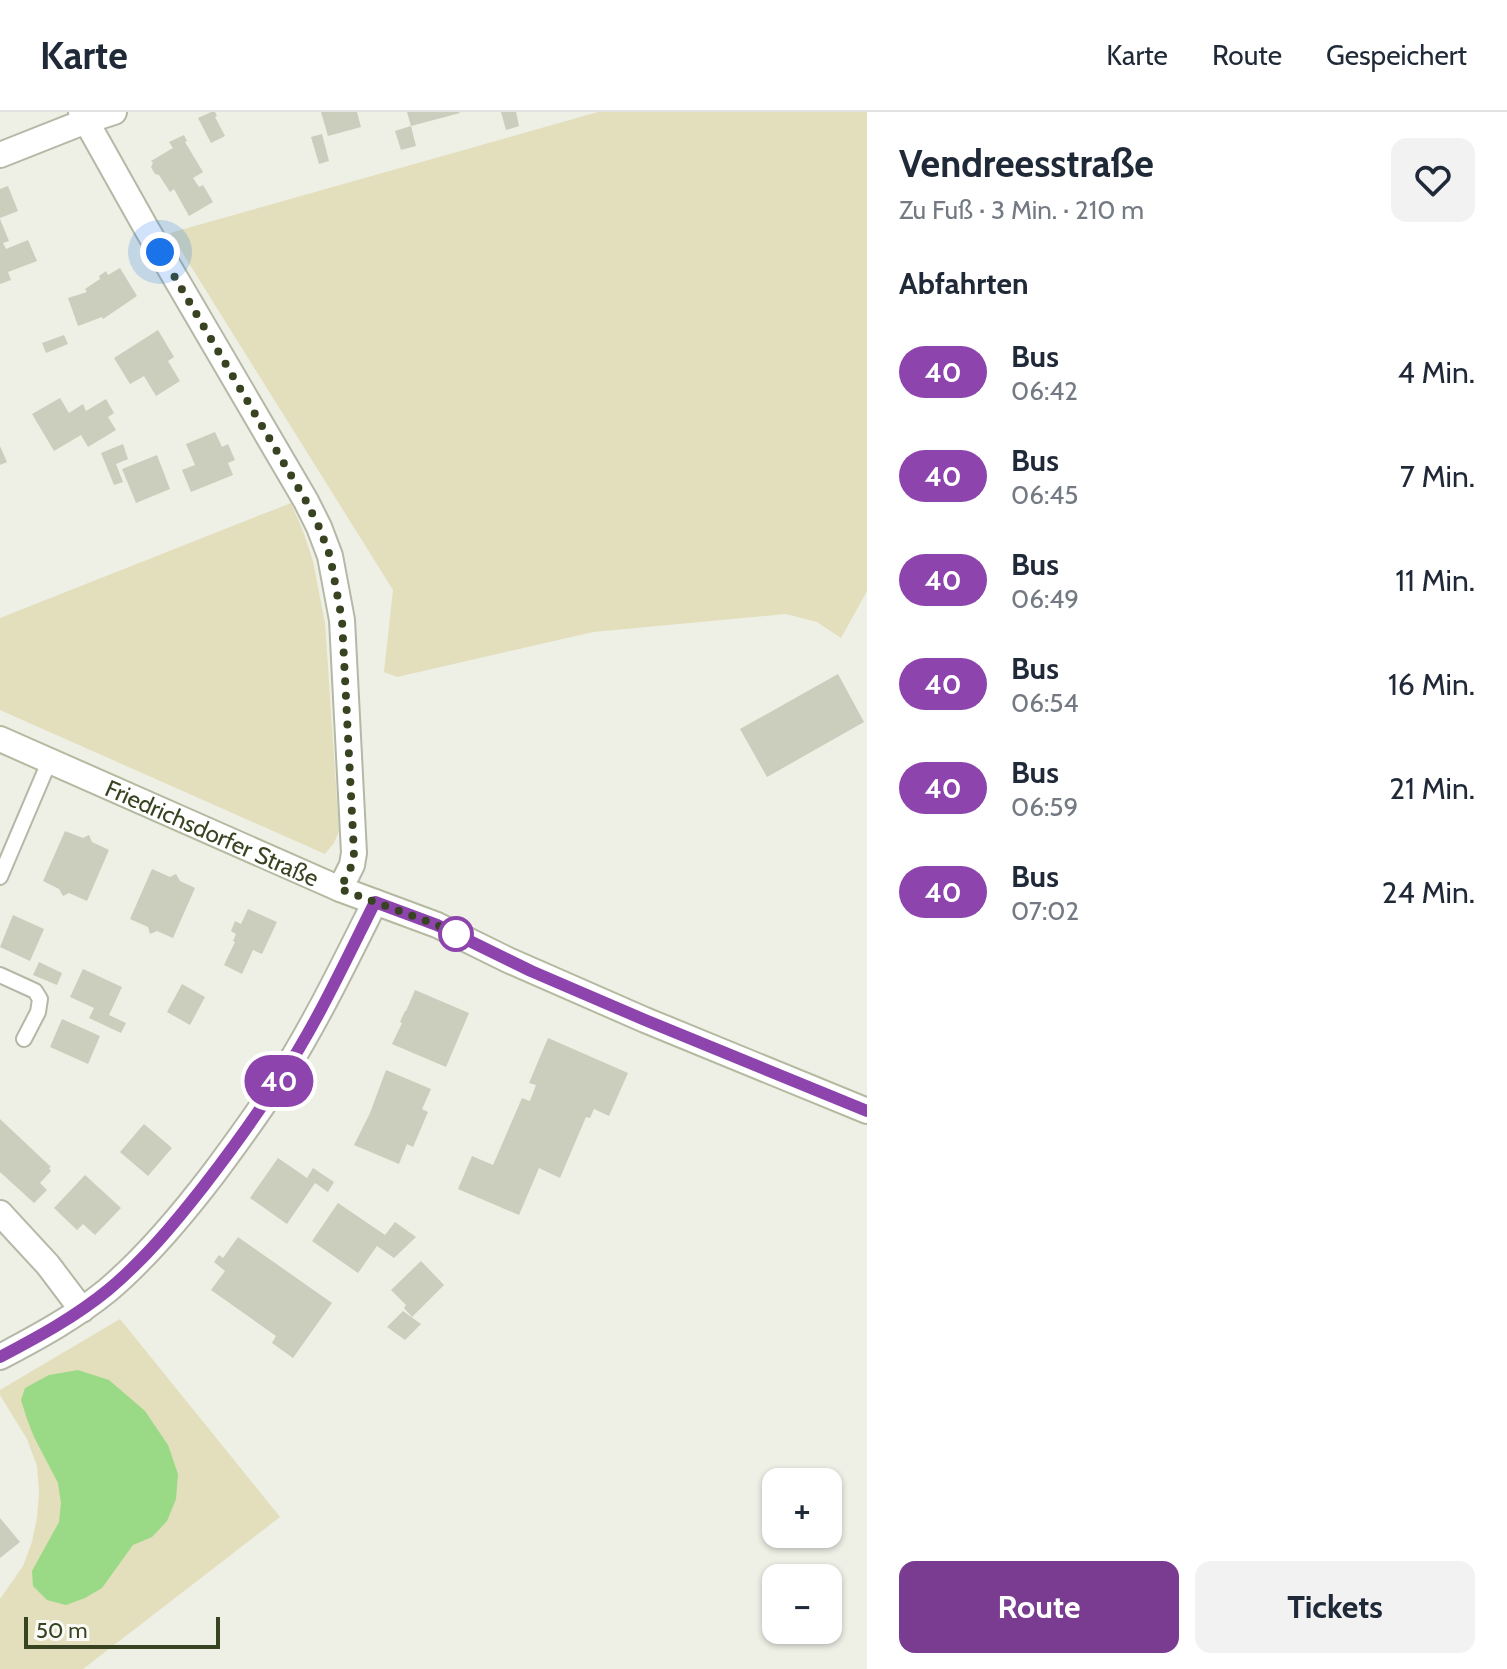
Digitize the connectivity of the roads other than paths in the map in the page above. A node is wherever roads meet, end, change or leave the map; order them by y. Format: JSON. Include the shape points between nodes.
{"nodes":[{"id":1,"x":114,"y":112,"type":"edge"},
{"id":2,"x":84,"y":116,"type":"edge"},
{"id":3,"x":0,"y":155,"type":"edge"},
{"id":4,"x":0,"y":739,"type":"edge"},
{"id":5,"x":49,"y":762,"type":"junction"},
{"id":6,"x":0,"y":877,"type":"edge"},
{"id":7,"x":340,"y":889,"type":"junction"},
{"id":8,"x":375,"y":902,"type":"junction"},
{"id":9,"x":0,"y":975,"type":"edge"},
{"id":10,"x":24,"y":1039,"type":"dead end"},
{"id":11,"x":867,"y":1111,"type":"edge"},
{"id":12,"x":0,"y":1213,"type":"edge"},
{"id":13,"x":82,"y":1310,"type":"junction"},
{"id":14,"x":0,"y":1357,"type":"edge"}],
"edges":[{"from":1,"to":2,"type":"street"},
{"from":2,"to":3,"type":"street"},
{"from":2,"to":7,"type":"street","via":[[306,501],[330,556],[342,620],[354,853]]},
{"from":4,"to":5,"type":"street","name":"Friedrichsdorfer Straße"},
{"from":5,"to":6,"type":"lane"},
{"from":5,"to":7,"type":"street","name":"Friedrichsdorfer Straße"},
{"from":7,"to":8,"type":"street","name":"Friedrichsdorfer Straße"},
{"from":8,"to":11,"type":"street","name":"Friedrichsdorfer Straße"},
{"from":8,"to":13,"type":"street","via":[[306,1036],[238,1141],[161,1239]]},
{"from":9,"to":10,"type":"lane","via":[[35,991],[40,999]]},
{"from":12,"to":13,"type":"street"},
{"from":13,"to":14,"type":"street"}]}
